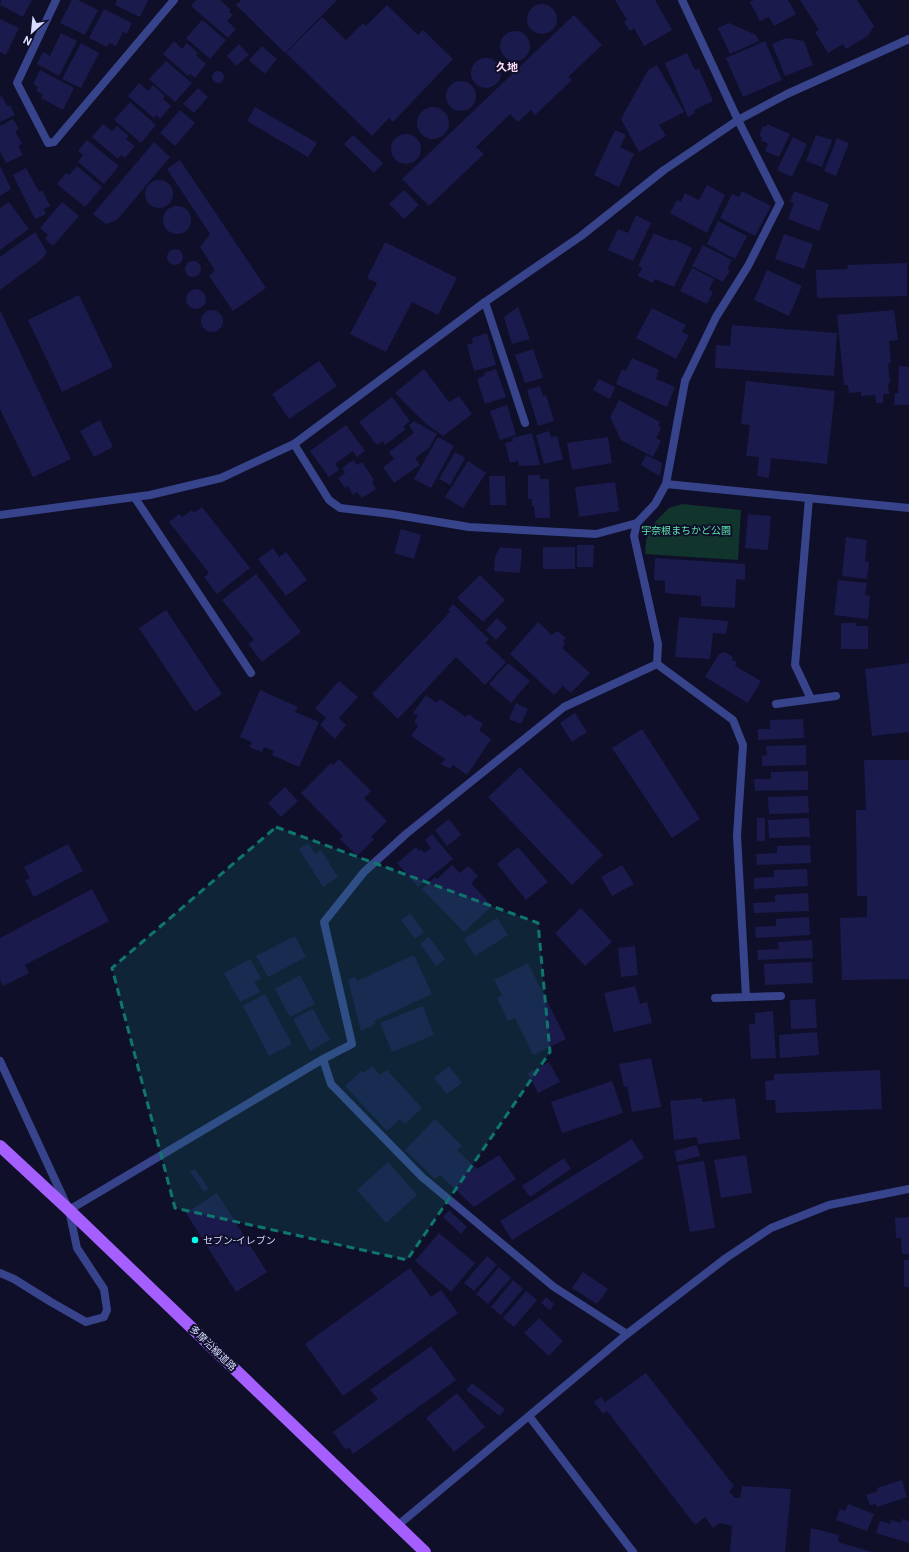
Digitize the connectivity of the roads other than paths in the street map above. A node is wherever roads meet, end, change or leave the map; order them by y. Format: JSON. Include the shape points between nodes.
{"nodes":[{"id":1,"x":56,"y":0,"type":"edge"},
{"id":2,"x":174,"y":0,"type":"edge"},
{"id":3,"x":682,"y":0,"type":"edge"},
{"id":4,"x":909,"y":38,"type":"edge"},
{"id":5,"x":738,"y":120,"type":"junction"},
{"id":6,"x":485,"y":302,"type":"junction"},
{"id":7,"x":525,"y":423,"type":"dead end"},
{"id":8,"x":294,"y":444,"type":"junction"},
{"id":9,"x":666,"y":484,"type":"junction"},
{"id":10,"x":135,"y":498,"type":"junction"},
{"id":11,"x":809,"y":498,"type":"junction"},
{"id":12,"x":909,"y":508,"type":"edge"},
{"id":13,"x":0,"y":515,"type":"edge"},
{"id":14,"x":637,"y":523,"type":"junction"},
{"id":15,"x":657,"y":664,"type":"junction"},
{"id":16,"x":251,"y":673,"type":"dead end"},
{"id":17,"x":836,"y":696,"type":"dead end"},
{"id":18,"x":810,"y":699,"type":"junction"},
{"id":19,"x":776,"y":704,"type":"dead end"},
{"id":20,"x":746,"y":996,"type":"junction"},
{"id":21,"x":780,"y":996,"type":"dead end"},
{"id":22,"x":715,"y":998,"type":"dead end"},
{"id":23,"x":322,"y":1059,"type":"junction"},
{"id":24,"x":0,"y":1061,"type":"edge"},
{"id":25,"x":0,"y":1146,"type":"edge"},
{"id":26,"x":909,"y":1190,"type":"edge"},
{"id":27,"x":69,"y":1210,"type":"junction"},
{"id":28,"x":0,"y":1272,"type":"edge"},
{"id":29,"x":627,"y":1334,"type":"junction"},
{"id":30,"x":529,"y":1416,"type":"junction"},
{"id":31,"x":397,"y":1526,"type":"junction"},
{"id":32,"x":425,"y":1552,"type":"edge"},
{"id":33,"x":633,"y":1552,"type":"edge"}],
"edges":[{"from":1,"to":2,"type":"street","via":[[17,82],[48,142],[54,142]]},
{"from":3,"to":5,"type":"street"},
{"from":4,"to":5,"type":"street","via":[[787,94]]},
{"from":5,"to":6,"type":"street","via":[[664,170],[581,236]]},
{"from":5,"to":9,"type":"street","via":[[780,203],[748,266],[716,317],[685,381]]},
{"from":6,"to":7,"type":"street"},
{"from":6,"to":8,"type":"street"},
{"from":8,"to":10,"type":"street","via":[[221,478]]},
{"from":8,"to":14,"type":"street","via":[[329,500],[340,508],[469,527],[588,534]]},
{"from":9,"to":11,"type":"street"},
{"from":9,"to":14,"type":"street","via":[[655,504]]},
{"from":10,"to":13,"type":"street"},
{"from":10,"to":16,"type":"street"},
{"from":11,"to":12,"type":"street"},
{"from":11,"to":18,"type":"street","via":[[795,664]]},
{"from":14,"to":15,"type":"street","via":[[634,536],[658,644]]},
{"from":15,"to":20,"type":"street","via":[[733,720],[743,745],[737,836]]},
{"from":15,"to":23,"type":"street","via":[[564,707],[406,834],[364,872],[324,922],[352,1044]]},
{"from":17,"to":18,"type":"street"},
{"from":18,"to":19,"type":"street"},
{"from":20,"to":21,"type":"street"},
{"from":20,"to":22,"type":"street"},
{"from":23,"to":27,"type":"street"},
{"from":23,"to":29,"type":"street","via":[[331,1084],[422,1177],[554,1286]]},
{"from":24,"to":27,"type":"street"},
{"from":25,"to":27,"type":"main road","name":"多摩沿線道路"},
{"from":26,"to":29,"type":"street","via":[[829,1205],[771,1228],[720,1262]]},
{"from":27,"to":28,"type":"street","via":[[77,1248],[104,1289],[107,1310],[104,1317],[86,1322]]},
{"from":27,"to":31,"type":"main road","name":"多摩沿線道路"},
{"from":29,"to":30,"type":"street"},
{"from":30,"to":31,"type":"street"},
{"from":30,"to":33,"type":"street"},
{"from":31,"to":32,"type":"main road","name":"多摩沿線道路"}]}
